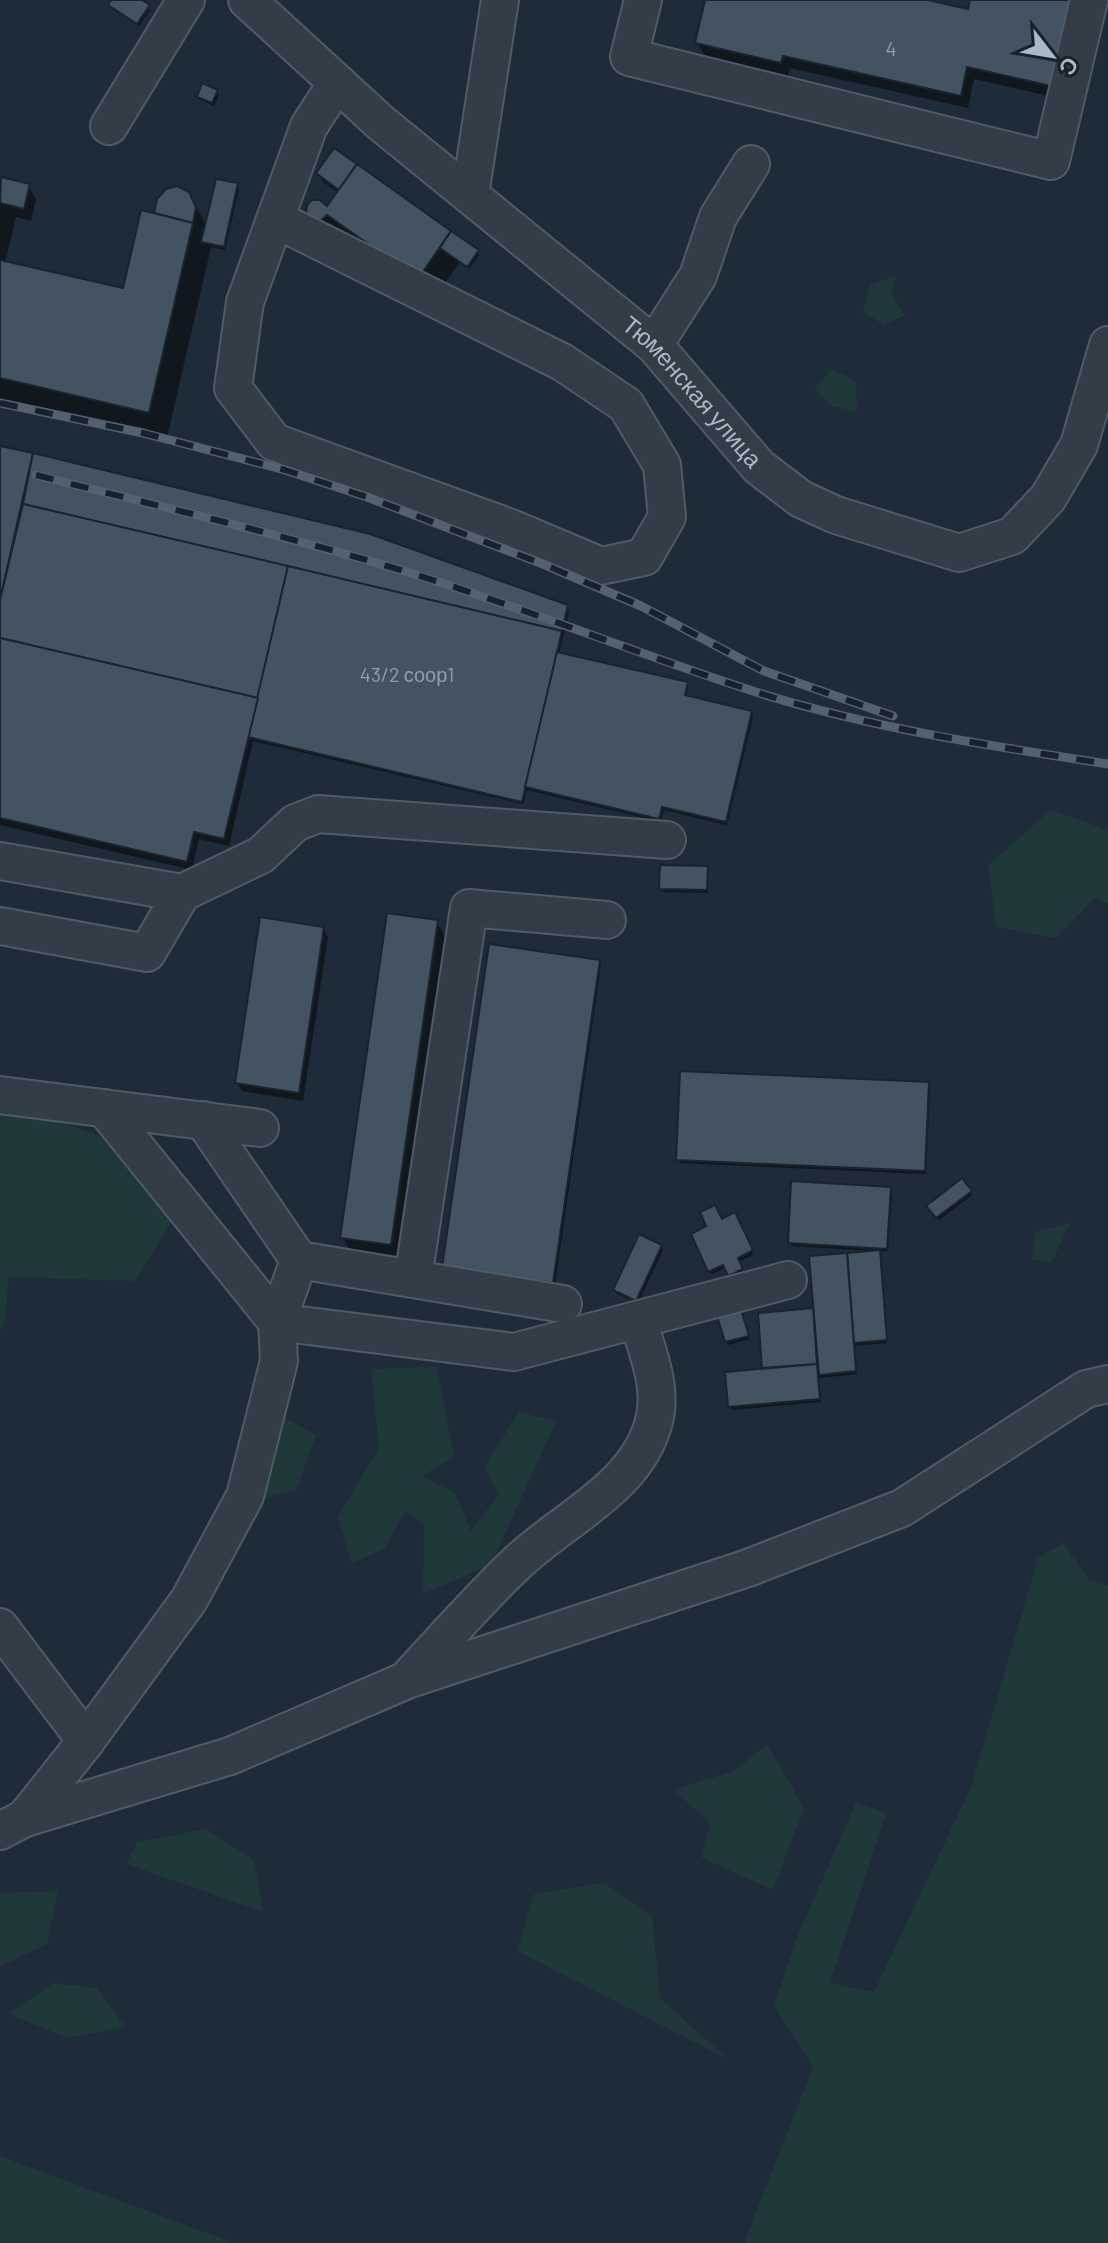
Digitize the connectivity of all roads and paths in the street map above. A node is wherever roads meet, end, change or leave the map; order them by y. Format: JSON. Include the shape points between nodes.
{"nodes":[{"id":1,"x":186,"y":0,"type":"edge"},
{"id":2,"x":500,"y":0,"type":"edge"},
{"id":3,"x":643,"y":0,"type":"edge"},
{"id":4,"x":1089,"y":0,"type":"edge"},
{"id":5,"x":270,"y":8,"type":"edge"},
{"id":6,"x":337,"y":83,"type":"junction"},
{"id":7,"x":109,"y":126,"type":"dead end"},
{"id":8,"x":751,"y":164,"type":"dead end"},
{"id":9,"x":470,"y":195,"type":"junction"},
{"id":10,"x":275,"y":219,"type":"junction"},
{"id":11,"x":654,"y":345,"type":"junction"},
{"id":12,"x":1108,"y":345,"type":"edge"},
{"id":13,"x":667,"y":840,"type":"dead end"},
{"id":14,"x":0,"y":861,"type":"edge"},
{"id":15,"x":182,"y":893,"type":"junction"},
{"id":16,"x":607,"y":920,"type":"dead end"},
{"id":17,"x":0,"y":926,"type":"edge"},
{"id":18,"x":0,"y":1095,"type":"edge"},
{"id":19,"x":104,"y":1108,"type":"junction"},
{"id":20,"x":203,"y":1120,"type":"junction"},
{"id":21,"x":260,"y":1128,"type":"dead end"},
{"id":22,"x":299,"y":1260,"type":"junction"},
{"id":23,"x":413,"y":1279,"type":"junction"},
{"id":24,"x":788,"y":1280,"type":"dead end"},
{"id":25,"x":563,"y":1304,"type":"dead end"},
{"id":26,"x":638,"y":1320,"type":"junction"},
{"id":27,"x":277,"y":1322,"type":"junction"},
{"id":28,"x":1108,"y":1384,"type":"edge"},
{"id":29,"x":0,"y":1627,"type":"edge"},
{"id":30,"x":407,"y":1680,"type":"junction"},
{"id":31,"x":86,"y":1741,"type":"junction"},
{"id":32,"x":12,"y":1825,"type":"edge"}],
"edges":[{"from":1,"to":7,"type":"street"},
{"from":2,"to":9,"type":"street"},
{"from":3,"to":4,"type":"street","via":[[629,57],[1051,161]]},
{"from":5,"to":6,"type":"street","name":"Тюменская улица"},
{"from":6,"to":9,"type":"street","name":"Тюменская улица"},
{"from":6,"to":10,"type":"street","via":[[309,126]]},
{"from":8,"to":11,"type":"street","via":[[718,217],[698,276]]},
{"from":9,"to":11,"type":"street","name":"Тюменская улица"},
{"from":10,"to":10,"type":"street","via":[[245,302],[233,388],[274,442],[601,566],[644,557],[667,517],[662,465],[626,405],[562,362]]},
{"from":11,"to":12,"type":"street","name":"Тюменская улица","via":[[759,467],[801,499],[959,553],[1012,536],[1048,498],[1079,445]]},
{"from":13,"to":15,"type":"street","via":[[318,814],[295,823],[261,855]]},
{"from":14,"to":15,"type":"street"},
{"from":15,"to":17,"type":"street","via":[[147,953]]},
{"from":16,"to":23,"type":"street","via":[[469,908]]},
{"from":18,"to":19,"type":"street"},
{"from":19,"to":20,"type":"street"},
{"from":19,"to":27,"type":"street"},
{"from":20,"to":21,"type":"street"},
{"from":20,"to":22,"type":"street"},
{"from":22,"to":23,"type":"street"},
{"from":22,"to":27,"type":"street"},
{"from":23,"to":25,"type":"street"},
{"from":24,"to":26,"type":"street"},
{"from":26,"to":27,"type":"street","via":[[514,1352]]},
{"from":26,"to":30,"type":"street","via":[[656,1386],[655,1419],[643,1452],[619,1480],[520,1560]]},
{"from":27,"to":31,"type":"street","via":[[279,1361],[245,1496],[189,1600]]},
{"from":28,"to":30,"type":"street","via":[[1086,1389],[902,1508],[748,1568]]},
{"from":29,"to":31,"type":"street"},
{"from":30,"to":32,"type":"street","via":[[230,1756]]},
{"from":31,"to":32,"type":"street"}]}
